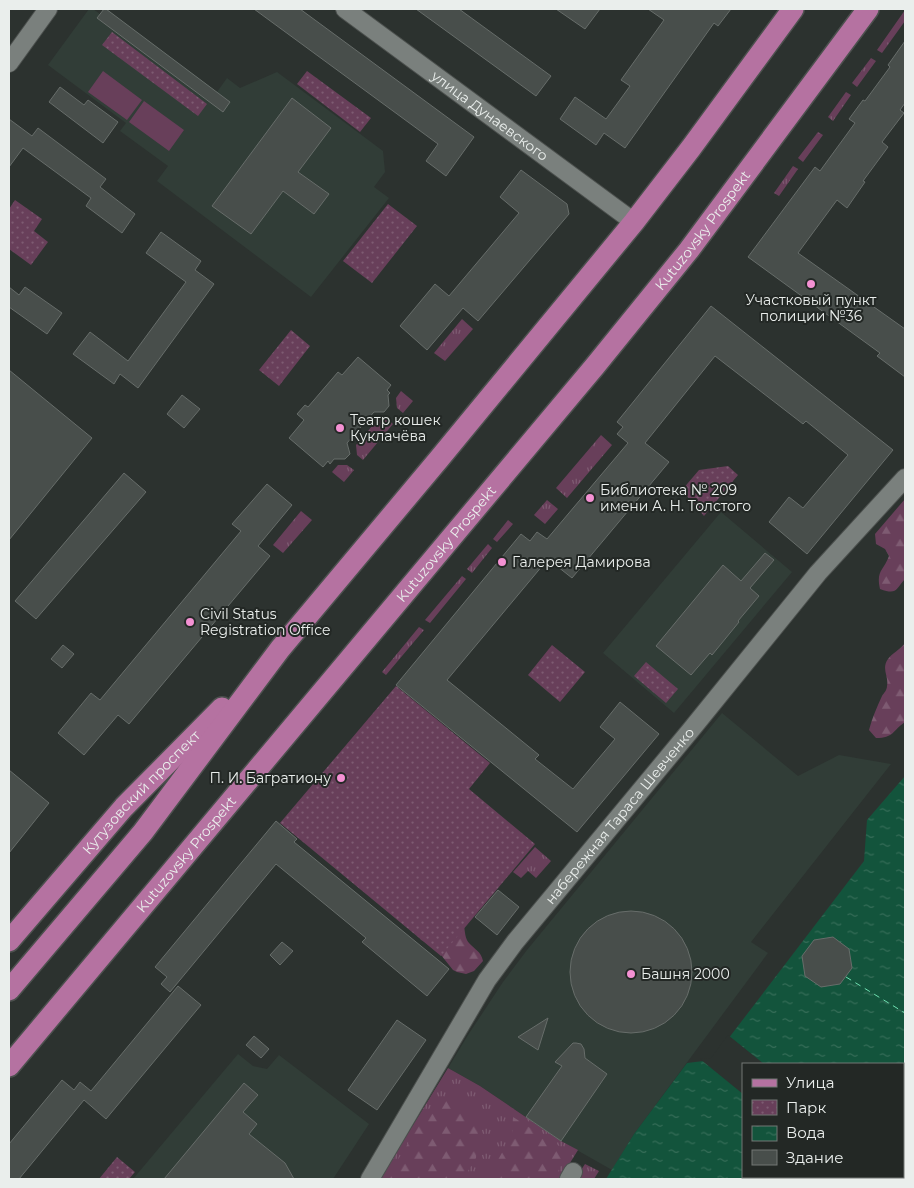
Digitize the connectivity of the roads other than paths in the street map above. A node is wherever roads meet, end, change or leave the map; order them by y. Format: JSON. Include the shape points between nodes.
{"nodes":[{"id":1,"x":48,"y":9,"type":"edge"},
{"id":2,"x":345,"y":9,"type":"edge"},
{"id":3,"x":793,"y":9,"type":"edge"},
{"id":4,"x":868,"y":9,"type":"edge"},
{"id":5,"x":9,"y":63,"type":"edge"},
{"id":6,"x":634,"y":222,"type":"junction"},
{"id":7,"x":905,"y":478,"type":"edge"},
{"id":8,"x":280,"y":649,"type":"junction"},
{"id":9,"x":9,"y":941,"type":"edge"},
{"id":10,"x":9,"y":990,"type":"edge"},
{"id":11,"x":9,"y":1066,"type":"edge"},
{"id":12,"x":370,"y":1179,"type":"edge"}],
"edges":[{"from":1,"to":5,"type":"street"},
{"from":2,"to":6,"type":"street","name":"улица Дунаевского"},
{"from":3,"to":6,"type":"main road"},
{"from":4,"to":11,"type":"main road","name":"Kutuzovsky Prospekt","via":[[689,250],[595,366]]},
{"from":6,"to":8,"type":"main road"},
{"from":7,"to":12,"type":"street","name":"набережная Тараса Шевченко","via":[[818,573],[515,942],[487,980]]},
{"from":8,"to":9,"type":"main road","name":"Кутузовский проспект","via":[[124,807]]},
{"from":8,"to":10,"type":"main road","via":[[142,832]]}]}
